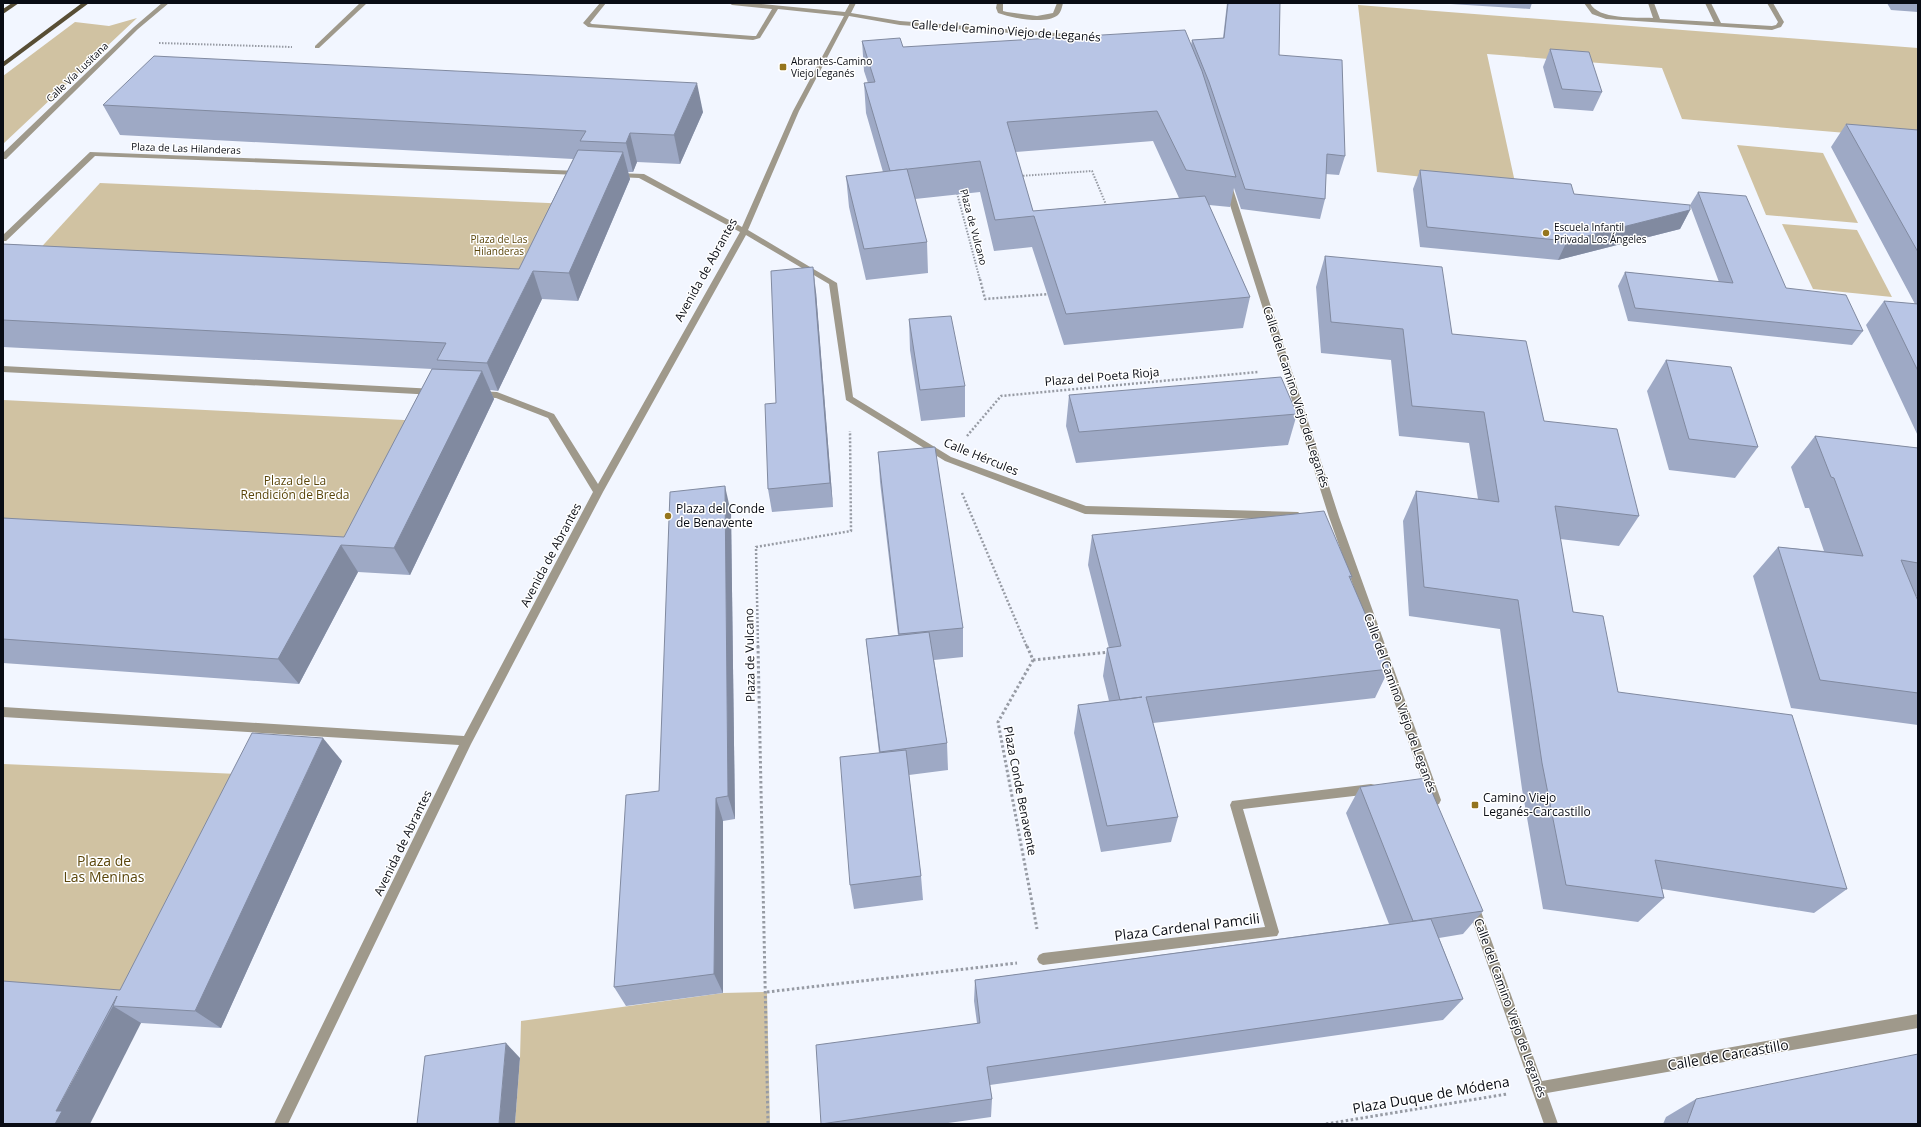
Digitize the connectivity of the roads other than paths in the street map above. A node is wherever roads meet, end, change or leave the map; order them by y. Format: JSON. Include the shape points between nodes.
{"nodes":[{"id":1,"x":16,"y":3,"type":"edge"},
{"id":2,"x":86,"y":3,"type":"edge"},
{"id":3,"x":166,"y":3,"type":"edge"},
{"id":4,"x":364,"y":3,"type":"edge"},
{"id":5,"x":603,"y":3,"type":"edge"},
{"id":6,"x":732,"y":3,"type":"edge"},
{"id":7,"x":853,"y":3,"type":"edge"},
{"id":8,"x":1000,"y":3,"type":"edge"},
{"id":9,"x":1060,"y":3,"type":"edge"},
{"id":10,"x":1587,"y":3,"type":"edge"},
{"id":11,"x":1651,"y":3,"type":"edge"},
{"id":12,"x":1708,"y":3,"type":"edge"},
{"id":13,"x":1770,"y":3,"type":"edge"},
{"id":14,"x":776,"y":7,"type":"junction"},
{"id":15,"x":3,"y":12,"type":"edge"},
{"id":16,"x":848,"y":14,"type":"junction"},
{"id":17,"x":1657,"y":20,"type":"junction"},
{"id":18,"x":1718,"y":24,"type":"junction"},
{"id":19,"x":1102,"y":38,"type":"edge"},
{"id":20,"x":317,"y":48,"type":"road end"},
{"id":21,"x":3,"y":65,"type":"edge"},
{"id":22,"x":3,"y":157,"type":"edge"},
{"id":23,"x":585,"y":173,"type":"edge"},
{"id":24,"x":609,"y":174,"type":"edge"},
{"id":25,"x":1225,"y":176,"type":"edge"},
{"id":26,"x":744,"y":231,"type":"junction"},
{"id":27,"x":3,"y":239,"type":"edge"},
{"id":28,"x":3,"y":369,"type":"edge"},
{"id":29,"x":441,"y":392,"type":"edge"},
{"id":30,"x":465,"y":393,"type":"edge"},
{"id":31,"x":598,"y":492,"type":"junction"},
{"id":32,"x":1311,"y":516,"type":"edge"},
{"id":33,"x":3,"y":712,"type":"edge"},
{"id":34,"x":467,"y":741,"type":"junction"},
{"id":35,"x":1429,"y":783,"type":"junction"},
{"id":36,"x":1413,"y":784,"type":"edge"},
{"id":37,"x":1382,"y":788,"type":"edge"},
{"id":38,"x":1439,"y":813,"type":"edge"},
{"id":39,"x":1469,"y":895,"type":"edge"},
{"id":40,"x":1043,"y":960,"type":"road end"},
{"id":41,"x":1918,"y":1021,"type":"edge"},
{"id":42,"x":1539,"y":1088,"type":"junction"},
{"id":43,"x":281,"y":1124,"type":"edge"},
{"id":44,"x":1551,"y":1124,"type":"edge"}],
"edges":[{"from":1,"to":15,"type":"main road"},
{"from":2,"to":21,"type":"main road"},
{"from":3,"to":22,"type":"street","name":"Calle Vía Lusitana","via":[[121,42]]},
{"from":4,"to":20,"type":"street"},
{"from":5,"to":14,"type":"street","via":[[586,24],[753,38],[758,37]]},
{"from":6,"to":14,"type":"street","name":"Calle del Camino Viejo de Leganés"},
{"from":7,"to":16,"type":"street","name":"Avenida de Abrantes"},
{"from":8,"to":9,"type":"street","via":[[1000,12],[1007,16],[1046,18],[1058,11]]},
{"from":10,"to":17,"type":"street","via":[[1589,10],[1595,14]]},
{"from":11,"to":17,"type":"street"},
{"from":12,"to":18,"type":"street"},
{"from":13,"to":18,"type":"street","via":[[1781,22],[1779,26],[1772,28]]},
{"from":14,"to":16,"type":"street","name":"Calle del Camino Viejo de Leganés"},
{"from":16,"to":19,"type":"street","name":"Calle del Camino Viejo de Leganés","via":[[900,23]]},
{"from":16,"to":26,"type":"street","name":"Avenida de Abrantes","via":[[796,111]]},
{"from":17,"to":18,"type":"street"},
{"from":23,"to":27,"type":"street","name":"Plaza de Las Hilanderas","via":[[92,154]]},
{"from":24,"to":26,"type":"street","via":[[641,176]]},
{"from":25,"to":35,"type":"street","name":"Calle del Camino Viejo de Leganés","via":[[1330,516]]},
{"from":26,"to":31,"type":"street","name":"Avenida de Abrantes"},
{"from":26,"to":32,"type":"street","name":"Calle Hércules","via":[[833,283],[849,398],[948,459],[1085,510]]},
{"from":28,"to":29,"type":"street"},
{"from":30,"to":31,"type":"street","via":[[497,395],[551,416]]},
{"from":31,"to":34,"type":"street","name":"Avenida de Abrantes"},
{"from":33,"to":34,"type":"street"},
{"from":34,"to":43,"type":"street","name":"Avenida de Abrantes"},
{"from":35,"to":36,"type":"street"},
{"from":35,"to":38,"type":"street","name":"Calle del Camino Viejo de Leganés"},
{"from":37,"to":40,"type":"street","name":"Plaza Cardenal Pamcili","via":[[1236,805],[1273,932]]},
{"from":39,"to":42,"type":"street","name":"Calle del Camino Viejo de Leganés"},
{"from":41,"to":42,"type":"street","name":"Calle de Carcastillo"},
{"from":42,"to":44,"type":"street","name":"Calle del Camino Viejo de Leganés"}]}
